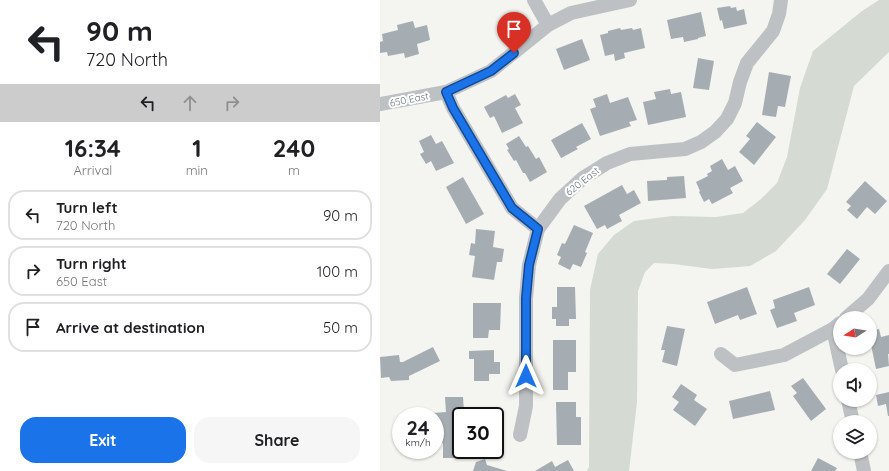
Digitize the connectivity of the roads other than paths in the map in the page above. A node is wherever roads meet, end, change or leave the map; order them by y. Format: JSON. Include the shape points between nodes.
{"nodes":[{"id":1,"x":534,"y":0,"type":"edge"},
{"id":2,"x":630,"y":0,"type":"edge"},
{"id":3,"x":781,"y":0,"type":"edge"},
{"id":4,"x":548,"y":25,"type":"junction"},
{"id":5,"x":446,"y":92,"type":"junction"},
{"id":6,"x":380,"y":104,"type":"edge"},
{"id":7,"x":538,"y":229,"type":"junction"},
{"id":8,"x":889,"y":271,"type":"edge"},
{"id":9,"x":854,"y":311,"type":"edge"},
{"id":10,"x":833,"y":328,"type":"edge"},
{"id":11,"x":721,"y":354,"type":"dead end"},
{"id":12,"x":520,"y":434,"type":"dead end"},
{"id":13,"x":861,"y":459,"type":"edge"},
{"id":14,"x":864,"y":471,"type":"edge"}],
"edges":[{"from":1,"to":4,"type":"street"},
{"from":2,"to":4,"type":"street","name":"650 East","via":[[572,13]]},
{"from":3,"to":7,"type":"street","name":"620 East","via":[[773,31],[747,63],[735,102],[727,119],[715,132],[685,149],[630,154],[607,163],[583,178],[560,199]]},
{"from":4,"to":5,"type":"street","name":"650 East","via":[[491,71]]},
{"from":5,"to":6,"type":"street","name":"650 East"},
{"from":5,"to":7,"type":"street","via":[[512,208]]},
{"from":7,"to":12,"type":"street","name":"620 East","via":[[529,265],[526,298],[526,406]]},
{"from":8,"to":9,"type":"street","via":[[868,299]]},
{"from":10,"to":11,"type":"street","via":[[784,355],[734,365]]},
{"from":13,"to":14,"type":"street"}]}
